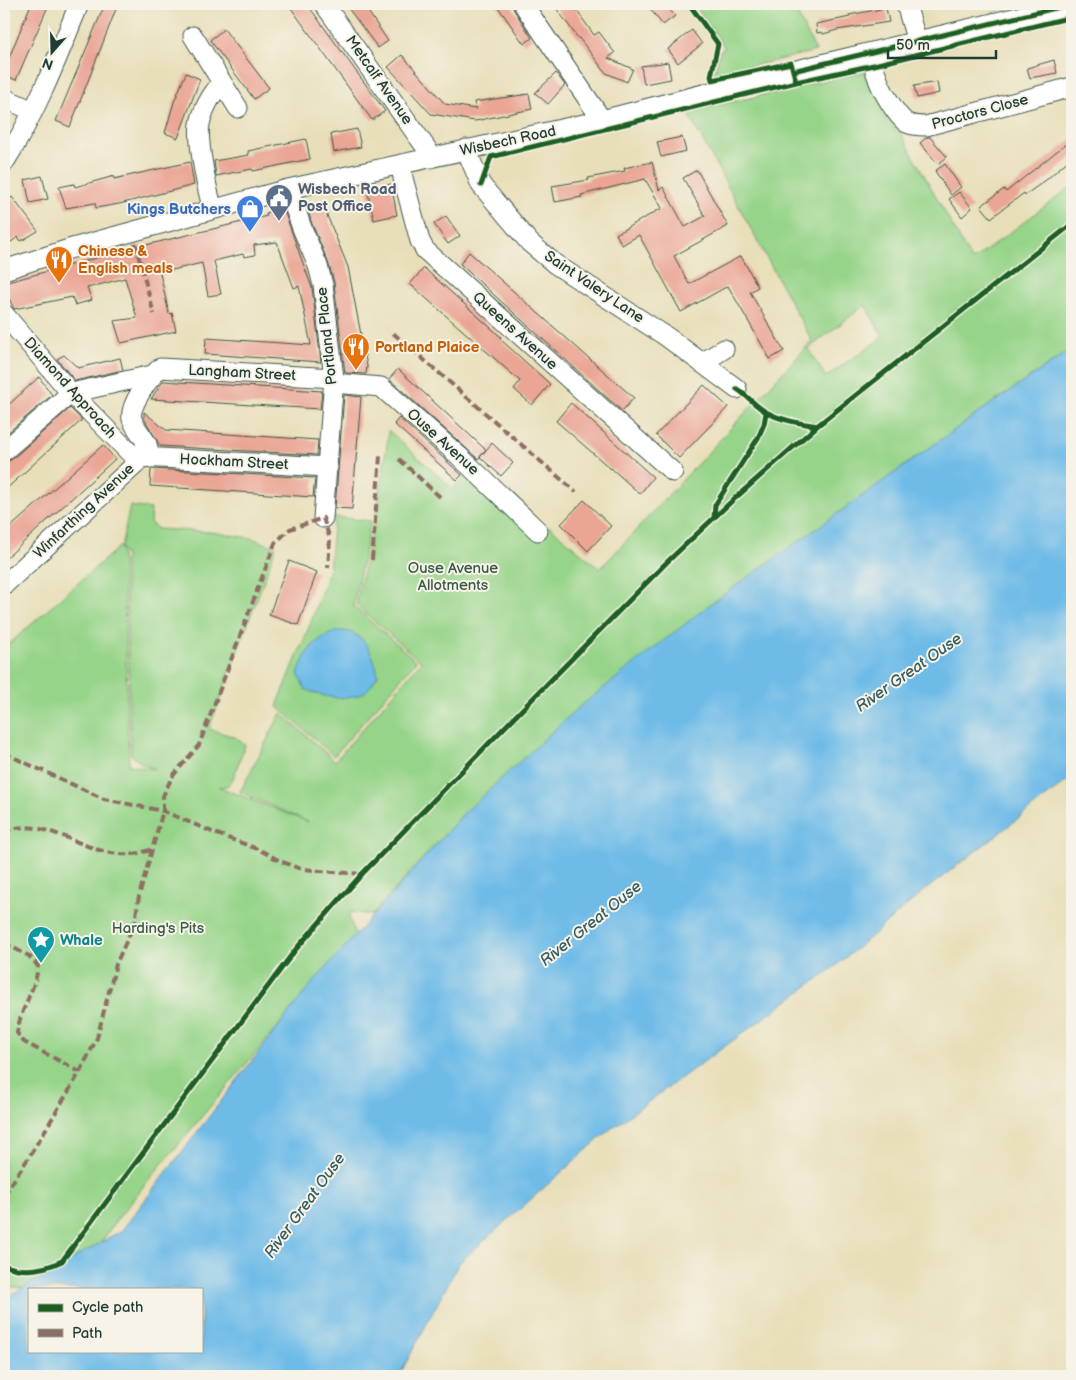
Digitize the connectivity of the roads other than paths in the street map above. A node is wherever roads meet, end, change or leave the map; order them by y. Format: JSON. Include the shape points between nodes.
{"nodes":[{"id":1,"x":78,"y":4,"type":"edge"},
{"id":2,"x":324,"y":4,"type":"edge"},
{"id":3,"x":523,"y":4,"type":"edge"},
{"id":4,"x":906,"y":4,"type":"edge"},
{"id":5,"x":1072,"y":4,"type":"edge"},
{"id":6,"x":1037,"y":8,"type":"edge"},
{"id":7,"x":192,"y":36,"type":"dead end"},
{"id":8,"x":916,"y":42,"type":"junction"},
{"id":9,"x":872,"y":53,"type":"junction"},
{"id":10,"x":222,"y":83,"type":"junction"},
{"id":11,"x":1072,"y":87,"type":"edge"},
{"id":12,"x":4,"y":98,"type":"edge"},
{"id":13,"x":238,"y":108,"type":"dead end"},
{"id":14,"x":34,"y":111,"type":"junction"},
{"id":15,"x":602,"y":120,"type":"junction"},
{"id":16,"x":466,"y":149,"type":"junction"},
{"id":17,"x":431,"y":158,"type":"junction"},
{"id":18,"x":4,"y":162,"type":"edge"},
{"id":19,"x":401,"y":164,"type":"junction"},
{"id":20,"x":288,"y":189,"type":"junction"},
{"id":21,"x":213,"y":209,"type":"junction"},
{"id":22,"x":4,"y":270,"type":"edge"},
{"id":23,"x":4,"y":314,"type":"edge"},
{"id":24,"x":724,"y":349,"type":"dead end"},
{"id":25,"x":702,"y":363,"type":"junction"},
{"id":26,"x":152,"y":376,"type":"junction"},
{"id":27,"x":334,"y":381,"type":"junction"},
{"id":28,"x":737,"y":389,"type":"dead end"},
{"id":29,"x":71,"y":393,"type":"junction"},
{"id":30,"x":4,"y":451,"type":"edge"},
{"id":31,"x":141,"y":457,"type":"junction"},
{"id":32,"x":328,"y":467,"type":"junction"},
{"id":33,"x":672,"y":472,"type":"dead end"},
{"id":34,"x":323,"y":518,"type":"dead end"},
{"id":35,"x":538,"y":531,"type":"dead end"},
{"id":36,"x":4,"y":585,"type":"edge"}],
"edges":[{"from":1,"to":14,"type":"street"},
{"from":2,"to":17,"type":"street","name":"Metcalf Avenue"},
{"from":3,"to":15,"type":"street"},
{"from":4,"to":8,"type":"street"},
{"from":5,"to":6,"type":"street","name":"Wisbech Road"},
{"from":6,"to":8,"type":"street","name":"Wisbech Road"},
{"from":7,"to":10,"type":"street"},
{"from":8,"to":9,"type":"street","name":"Wisbech Road"},
{"from":9,"to":11,"type":"street","name":"Proctors Close","via":[[877,78],[889,99],[900,117],[915,126],[934,124]]},
{"from":9,"to":15,"type":"street","name":"Wisbech Road"},
{"from":10,"to":13,"type":"street"},
{"from":10,"to":21,"type":"street","via":[[214,92],[200,123],[199,134]]},
{"from":12,"to":14,"type":"street"},
{"from":14,"to":18,"type":"street"},
{"from":15,"to":16,"type":"street","name":"Wisbech Road"},
{"from":16,"to":17,"type":"street","name":"Wisbech Road"},
{"from":16,"to":25,"type":"street","name":"Saint Valery Lane","via":[[482,186],[530,243],[555,264]]},
{"from":17,"to":19,"type":"street","name":"Wisbech Road"},
{"from":19,"to":20,"type":"street","name":"Wisbech Road"},
{"from":19,"to":33,"type":"street","name":"Queens Avenue","via":[[425,250]]},
{"from":20,"to":21,"type":"street","name":"Wisbech Road"},
{"from":20,"to":27,"type":"street","name":"Portland Place","via":[[323,285]]},
{"from":21,"to":22,"type":"street","name":"Wisbech Road"},
{"from":23,"to":29,"type":"street","name":"Diamond Approach"},
{"from":24,"to":25,"type":"street"},
{"from":25,"to":28,"type":"street","name":"Saint Valery Lane"},
{"from":26,"to":27,"type":"street","name":"Langham Street","via":[[160,368],[169,368]]},
{"from":26,"to":29,"type":"street","name":"Langham Street"},
{"from":26,"to":31,"type":"street","via":[[131,410],[132,420],[148,448]]},
{"from":27,"to":32,"type":"street","name":"Portland Place"},
{"from":27,"to":35,"type":"street","name":"Ouse Avenue","via":[[381,387],[460,456]]},
{"from":29,"to":30,"type":"street"},
{"from":29,"to":31,"type":"street","name":"Diamond Approach","via":[[129,452]]},
{"from":31,"to":32,"type":"street","name":"Hockham Street"},
{"from":31,"to":36,"type":"street","name":"Winfarthing Avenue"},
{"from":32,"to":34,"type":"street","name":"Portland Place"}]}
